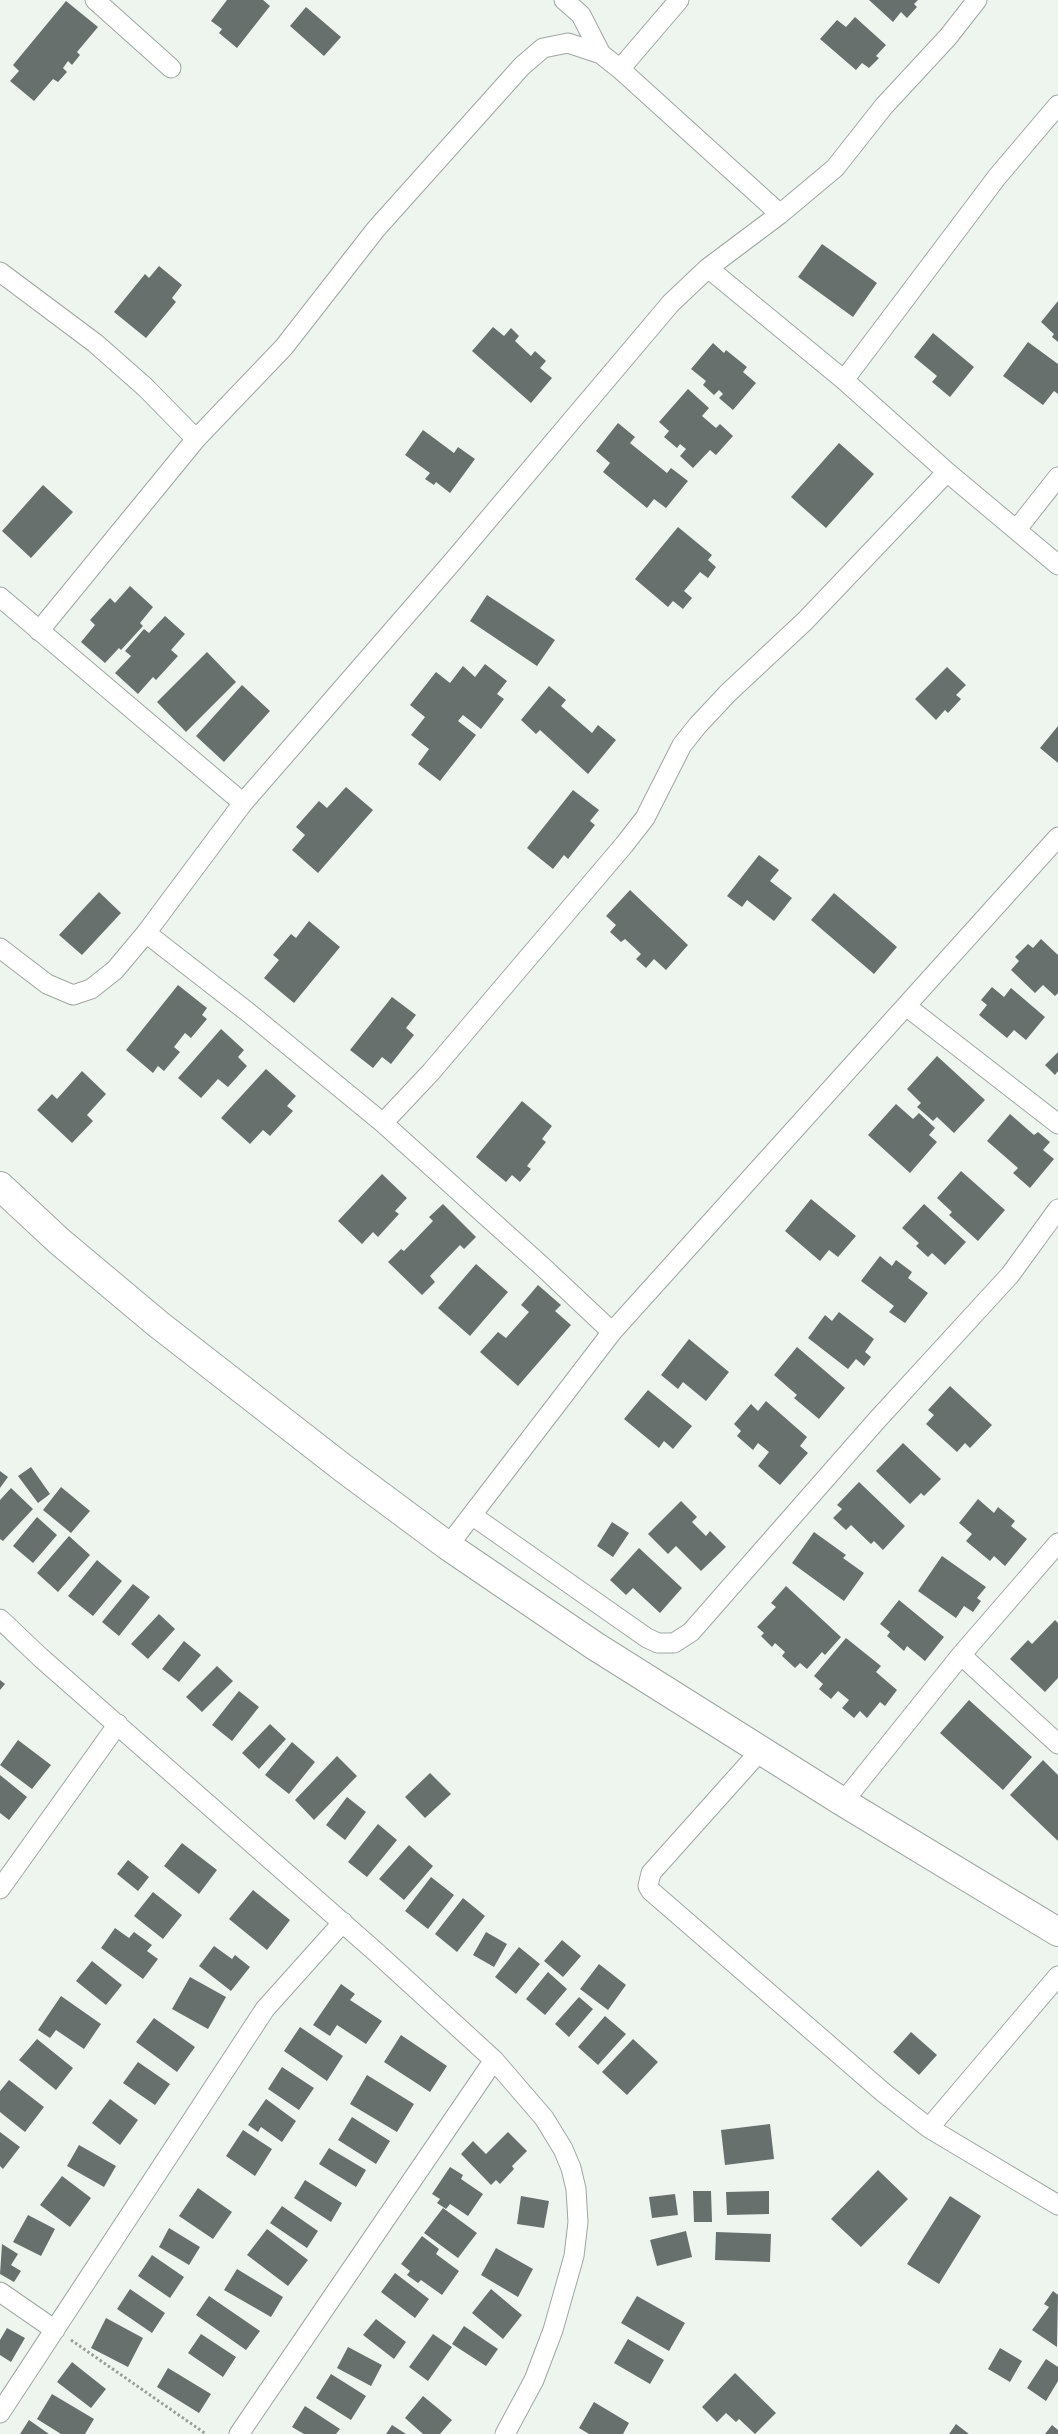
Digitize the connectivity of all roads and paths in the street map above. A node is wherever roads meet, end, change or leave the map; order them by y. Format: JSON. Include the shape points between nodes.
{"nodes":[{"id":1,"x":95,"y":0,"type":"edge"},
{"id":2,"x":564,"y":0,"type":"edge"},
{"id":3,"x":678,"y":0,"type":"edge"},
{"id":4,"x":977,"y":0,"type":"edge"},
{"id":5,"x":601,"y":54,"type":"junction"},
{"id":6,"x":171,"y":68,"type":"dead end"},
{"id":7,"x":620,"y":69,"type":"junction"},
{"id":8,"x":1058,"y":104,"type":"edge"},
{"id":9,"x":780,"y":214,"type":"junction"},
{"id":10,"x":708,"y":268,"type":"junction"},
{"id":11,"x":0,"y":272,"type":"edge"},
{"id":12,"x":844,"y":380,"type":"junction"},
{"id":13,"x":196,"y":439,"type":"junction"},
{"id":14,"x":947,"y":472,"type":"junction"},
{"id":15,"x":1058,"y":477,"type":"edge"},
{"id":16,"x":1017,"y":529,"type":"junction"},
{"id":17,"x":1058,"y":564,"type":"edge"},
{"id":18,"x":0,"y":597,"type":"edge"},
{"id":19,"x":39,"y":632,"type":"junction"},
{"id":20,"x":243,"y":803,"type":"junction"},
{"id":21,"x":1058,"y":837,"type":"edge"},
{"id":22,"x":146,"y":933,"type":"junction"},
{"id":23,"x":0,"y":948,"type":"edge"},
{"id":24,"x":906,"y":1006,"type":"junction"},
{"id":25,"x":383,"y":1123,"type":"junction"},
{"id":26,"x":1058,"y":1124,"type":"edge"},
{"id":27,"x":0,"y":1186,"type":"edge"},
{"id":28,"x":1058,"y":1209,"type":"edge"},
{"id":29,"x":612,"y":1332,"type":"junction"},
{"id":30,"x":473,"y":1516,"type":"junction"},
{"id":31,"x":1058,"y":1543,"type":"edge"},
{"id":32,"x":448,"y":1546,"type":"junction"},
{"id":33,"x":0,"y":1619,"type":"edge"},
{"id":34,"x":962,"y":1655,"type":"junction"},
{"id":35,"x":118,"y":1724,"type":"junction"},
{"id":36,"x":1058,"y":1744,"type":"edge"},
{"id":37,"x":761,"y":1750,"type":"junction"},
{"id":38,"x":843,"y":1802,"type":"junction"},
{"id":39,"x":0,"y":1889,"type":"edge"},
{"id":40,"x":343,"y":1922,"type":"junction"},
{"id":41,"x":1058,"y":1932,"type":"edge"},
{"id":42,"x":1058,"y":1976,"type":"edge"},
{"id":43,"x":494,"y":2060,"type":"junction"},
{"id":44,"x":929,"y":2128,"type":"junction"},
{"id":45,"x":1058,"y":2205,"type":"edge"},
{"id":46,"x":0,"y":2292,"type":"edge"},
{"id":47,"x":55,"y":2330,"type":"junction"},
{"id":48,"x":0,"y":2413,"type":"edge"},
{"id":49,"x":206,"y":2434,"type":"edge"},
{"id":50,"x":239,"y":2434,"type":"edge"},
{"id":51,"x":505,"y":2434,"type":"edge"}],
"edges":[{"from":1,"to":6,"type":"street"},
{"from":2,"to":5,"type":"street","via":[[580,15]]},
{"from":3,"to":7,"type":"street"},
{"from":4,"to":9,"type":"street","via":[[948,37],[884,106],[835,168]]},
{"from":5,"to":7,"type":"street"},
{"from":5,"to":13,"type":"street","via":[[568,43],[542,48],[522,66],[376,229],[284,347]]},
{"from":7,"to":9,"type":"street"},
{"from":8,"to":12,"type":"street","via":[[996,177]]},
{"from":9,"to":10,"type":"street"},
{"from":10,"to":12,"type":"street"},
{"from":10,"to":20,"type":"street","via":[[671,303]]},
{"from":11,"to":13,"type":"street","via":[[95,343],[145,387]]},
{"from":12,"to":14,"type":"street"},
{"from":13,"to":19,"type":"street"},
{"from":14,"to":16,"type":"street"},
{"from":14,"to":25,"type":"street","via":[[805,621],[698,725],[682,745],[645,818],[431,1072]]},
{"from":15,"to":16,"type":"street"},
{"from":16,"to":17,"type":"street"},
{"from":18,"to":19,"type":"street"},
{"from":19,"to":20,"type":"street"},
{"from":20,"to":22,"type":"street"},
{"from":21,"to":24,"type":"street"},
{"from":22,"to":23,"type":"street","via":[[115,970],[91,989],[73,995],[47,984]]},
{"from":22,"to":25,"type":"street"},
{"from":24,"to":26,"type":"street"},
{"from":24,"to":29,"type":"street"},
{"from":25,"to":29,"type":"street"},
{"from":27,"to":32,"type":"street","via":[[58,1241],[158,1324]]},
{"from":28,"to":30,"type":"street","via":[[1010,1274],[691,1632],[674,1643],[658,1643],[647,1638]]},
{"from":29,"to":30,"type":"street"},
{"from":30,"to":32,"type":"street"},
{"from":31,"to":34,"type":"street"},
{"from":32,"to":37,"type":"street","via":[[595,1646]]},
{"from":33,"to":35,"type":"street","via":[[40,1658]]},
{"from":34,"to":36,"type":"street"},
{"from":34,"to":38,"type":"street"},
{"from":35,"to":39,"type":"street"},
{"from":35,"to":40,"type":"street"},
{"from":37,"to":38,"type":"street"},
{"from":37,"to":44,"type":"street","via":[[657,1865],[648,1886],[884,2093]]},
{"from":38,"to":41,"type":"street"},
{"from":40,"to":43,"type":"street"},
{"from":40,"to":47,"type":"street","via":[[265,2009]]},
{"from":42,"to":44,"type":"street"},
{"from":43,"to":50,"type":"street"},
{"from":43,"to":51,"type":"street","via":[[544,2118],[563,2150],[576,2189],[578,2222],[574,2256],[553,2330],[534,2380]]},
{"from":44,"to":45,"type":"street"},
{"from":46,"to":47,"type":"street"},
{"from":47,"to":48,"type":"street"},
{"from":47,"to":49,"type":"path"}]}
